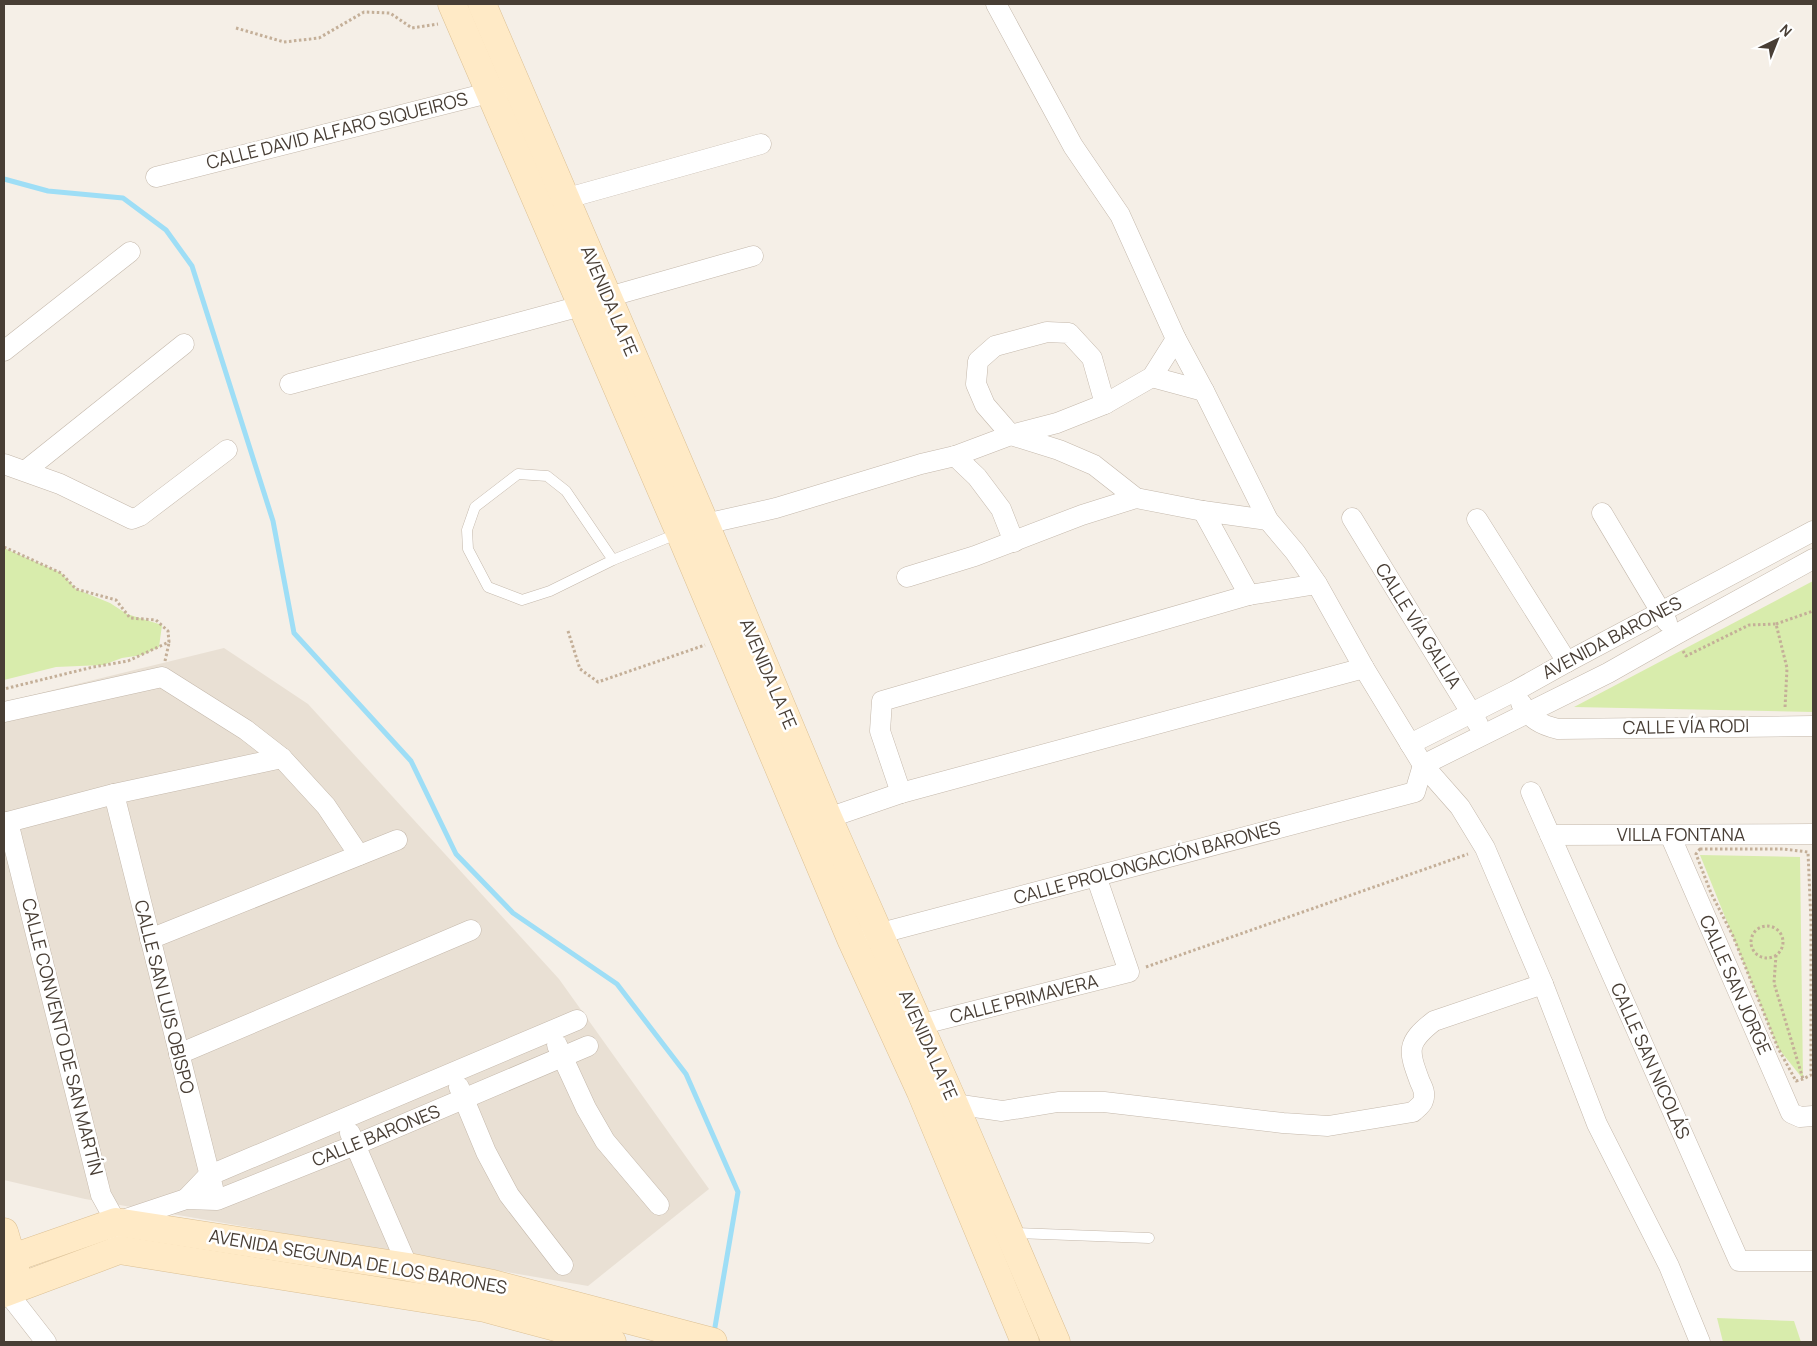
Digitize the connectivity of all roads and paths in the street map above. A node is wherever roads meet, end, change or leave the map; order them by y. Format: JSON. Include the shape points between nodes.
{"nodes":[{"id":1,"x":482,"y":4,"type":"edge"},
{"id":2,"x":996,"y":4,"type":"edge"},
{"id":3,"x":455,"y":12,"type":"edge"},
{"id":4,"x":236,"y":28,"type":"dead end"},
{"id":5,"x":518,"y":86,"type":"junction"},
{"id":6,"x":490,"y":93,"type":"junction"},
{"id":7,"x":761,"y":144,"type":"dead end"},
{"id":8,"x":156,"y":177,"type":"dead end"},
{"id":9,"x":564,"y":199,"type":"junction"},
{"id":10,"x":130,"y":252,"type":"dead end"},
{"id":11,"x":754,"y":256,"type":"dead end"},
{"id":12,"x":608,"y":297,"type":"junction"},
{"id":13,"x":581,"y":306,"type":"junction"},
{"id":14,"x":1176,"y":339,"type":"junction"},
{"id":15,"x":184,"y":344,"type":"dead end"},
{"id":16,"x":4,"y":351,"type":"edge"},
{"id":17,"x":1152,"y":377,"type":"junction"},
{"id":18,"x":290,"y":384,"type":"dead end"},
{"id":19,"x":1204,"y":391,"type":"junction"},
{"id":20,"x":1105,"y":404,"type":"junction"},
{"id":21,"x":1011,"y":435,"type":"junction"},
{"id":22,"x":227,"y":450,"type":"dead end"},
{"id":23,"x":954,"y":456,"type":"junction"},
{"id":24,"x":4,"y":464,"type":"edge"},
{"id":25,"x":25,"y":471,"type":"junction"},
{"id":26,"x":1136,"y":498,"type":"junction"},
{"id":27,"x":1203,"y":511,"type":"junction"},
{"id":28,"x":1602,"y":514,"type":"dead end"},
{"id":29,"x":1352,"y":518,"type":"dead end"},
{"id":30,"x":1477,"y":519,"type":"dead end"},
{"id":31,"x":1268,"y":520,"type":"junction"},
{"id":32,"x":705,"y":524,"type":"junction"},
{"id":33,"x":1813,"y":531,"type":"edge"},
{"id":34,"x":680,"y":533,"type":"junction"},
{"id":35,"x":1014,"y":542,"type":"junction"},
{"id":36,"x":4,"y":546,"type":"edge"},
{"id":37,"x":1813,"y":559,"type":"edge"},
{"id":38,"x":613,"y":560,"type":"junction"},
{"id":39,"x":907,"y":577,"type":"dead end"},
{"id":40,"x":1317,"y":584,"type":"junction"},
{"id":41,"x":1249,"y":595,"type":"junction"},
{"id":42,"x":1813,"y":611,"type":"edge"},
{"id":43,"x":1661,"y":612,"type":"junction"},
{"id":44,"x":1776,"y":624,"type":"junction"},
{"id":45,"x":568,"y":630,"type":"dead end"},
{"id":46,"x":1675,"y":635,"type":"junction"},
{"id":47,"x":724,"y":639,"type":"junction"},
{"id":48,"x":1567,"y":662,"type":"junction"},
{"id":49,"x":1364,"y":668,"type":"junction"},
{"id":50,"x":4,"y":689,"type":"edge"},
{"id":51,"x":1515,"y":692,"type":"junction"},
{"id":52,"x":4,"y":712,"type":"edge"},
{"id":53,"x":1471,"y":713,"type":"junction"},
{"id":54,"x":1527,"y":713,"type":"junction"},
{"id":55,"x":1785,"y":713,"type":"dead end"},
{"id":56,"x":1813,"y":726,"type":"edge"},
{"id":57,"x":1483,"y":735,"type":"junction"},
{"id":58,"x":1410,"y":744,"type":"junction"},
{"id":59,"x":282,"y":758,"type":"junction"},
{"id":60,"x":1423,"y":765,"type":"junction"},
{"id":61,"x":901,"y":792,"type":"junction"},
{"id":62,"x":1531,"y":792,"type":"dead end"},
{"id":63,"x":114,"y":794,"type":"junction"},
{"id":64,"x":828,"y":818,"type":"junction"},
{"id":65,"x":6,"y":823,"type":"edge"},
{"id":66,"x":1550,"y":835,"type":"junction"},
{"id":67,"x":1670,"y":835,"type":"junction"},
{"id":68,"x":398,"y":840,"type":"dead end"},
{"id":69,"x":1811,"y":843,"type":"edge"},
{"id":70,"x":1485,"y":848,"type":"junction"},
{"id":71,"x":1745,"y":849,"type":"dead end"},
{"id":72,"x":359,"y":855,"type":"junction"},
{"id":73,"x":1096,"y":876,"type":"junction"},
{"id":74,"x":471,"y":930,"type":"dead end"},
{"id":75,"x":880,"y":933,"type":"junction"},
{"id":76,"x":150,"y":938,"type":"junction"},
{"id":77,"x":852,"y":941,"type":"junction"},
{"id":78,"x":1776,"y":955,"type":"junction"},
{"id":79,"x":1129,"y":972,"type":"junction"},
{"id":80,"x":1543,"y":984,"type":"junction"},
{"id":81,"x":577,"y":1020,"type":"dead end"},
{"id":82,"x":919,"y":1025,"type":"junction"},
{"id":83,"x":551,"y":1032,"type":"junction"},
{"id":84,"x":588,"y":1046,"type":"dead end"},
{"id":85,"x":179,"y":1054,"type":"junction"},
{"id":86,"x":562,"y":1057,"type":"junction"},
{"id":87,"x":453,"y":1074,"type":"junction"},
{"id":88,"x":1803,"y":1079,"type":"junction"},
{"id":89,"x":921,"y":1092,"type":"junction"},
{"id":90,"x":464,"y":1099,"type":"junction"},
{"id":91,"x":954,"y":1104,"type":"junction"},
{"id":92,"x":1813,"y":1116,"type":"edge"},
{"id":93,"x":344,"y":1119,"type":"junction"},
{"id":94,"x":355,"y":1145,"type":"junction"},
{"id":95,"x":208,"y":1176,"type":"junction"},
{"id":96,"x":186,"y":1199,"type":"junction"},
{"id":97,"x":217,"y":1200,"type":"junction"},
{"id":98,"x":659,"y":1205,"type":"dead end"},
{"id":99,"x":116,"y":1222,"type":"junction"},
{"id":100,"x":4,"y":1232,"type":"edge"},
{"id":101,"x":1009,"y":1233,"type":"junction"},
{"id":102,"x":1149,"y":1238,"type":"dead end"},
{"id":103,"x":119,"y":1250,"type":"junction"},
{"id":104,"x":7,"y":1259,"type":"edge"},
{"id":105,"x":1813,"y":1260,"type":"edge"},
{"id":106,"x":563,"y":1265,"type":"dead end"},
{"id":107,"x":408,"y":1267,"type":"junction"},
{"id":108,"x":9,"y":1289,"type":"edge"},
{"id":109,"x":33,"y":1332,"type":"edge"},
{"id":110,"x":612,"y":1342,"type":"edge"},
{"id":111,"x":713,"y":1342,"type":"edge"},
{"id":112,"x":1025,"y":1342,"type":"edge"},
{"id":113,"x":1056,"y":1342,"type":"edge"},
{"id":114,"x":1700,"y":1342,"type":"edge"}],
"edges":[{"from":1,"to":5,"type":"street","name":"AVENIDA LA FE"},
{"from":2,"to":14,"type":"street","via":[[1073,146],[1120,215]]},
{"from":3,"to":4,"type":"path","via":[[412,28],[390,13],[364,12],[319,38],[284,42]]},
{"from":3,"to":6,"type":"street","name":"AVENIDA LA FE"},
{"from":5,"to":6,"type":"street","name":"CALLE DAVID ALFARO SIQUEIROS"},
{"from":5,"to":9,"type":"street","name":"AVENIDA LA FE"},
{"from":6,"to":8,"type":"street","name":"CALLE DAVID ALFARO SIQUEIROS"},
{"from":6,"to":13,"type":"street","name":"AVENIDA LA FE"},
{"from":7,"to":9,"type":"street"},
{"from":9,"to":12,"type":"street","name":"AVENIDA LA FE"},
{"from":10,"to":16,"type":"street"},
{"from":11,"to":12,"type":"street"},
{"from":12,"to":32,"type":"street","name":"AVENIDA LA FE"},
{"from":13,"to":18,"type":"street"},
{"from":13,"to":34,"type":"street","name":"AVENIDA LA FE"},
{"from":14,"to":17,"type":"street"},
{"from":14,"to":19,"type":"street"},
{"from":15,"to":25,"type":"street"},
{"from":17,"to":19,"type":"street"},
{"from":17,"to":20,"type":"street"},
{"from":19,"to":31,"type":"street"},
{"from":20,"to":21,"type":"street","via":[[1057,423]]},
{"from":20,"to":21,"type":"street","via":[[1092,358],[1069,333],[1047,332],[995,346],[978,361],[976,384],[985,405]]},
{"from":21,"to":23,"type":"street"},
{"from":21,"to":26,"type":"street","via":[[1094,465]]},
{"from":22,"to":25,"type":"street","via":[[132,519]]},
{"from":23,"to":32,"type":"street","via":[[776,508]]},
{"from":23,"to":35,"type":"street","via":[[978,477],[1000,509]]},
{"from":24,"to":25,"type":"street"},
{"from":26,"to":27,"type":"street"},
{"from":26,"to":35,"type":"street"},
{"from":27,"to":31,"type":"street"},
{"from":27,"to":41,"type":"street"},
{"from":28,"to":43,"type":"street"},
{"from":29,"to":53,"type":"street","name":"CALLE VÍA GALLIA"},
{"from":30,"to":48,"type":"street"},
{"from":31,"to":40,"type":"street"},
{"from":32,"to":34,"type":"street"},
{"from":32,"to":64,"type":"street","name":"AVENIDA LA FE"},
{"from":33,"to":43,"type":"street","name":"AVENIDA BARONES"},
{"from":34,"to":38,"type":"lane"},
{"from":34,"to":47,"type":"street","name":"AVENIDA LA FE"},
{"from":35,"to":39,"type":"street"},
{"from":36,"to":50,"type":"path","via":[[61,573],[76,589],[116,600],[130,618],[156,620],[168,631],[169,642],[128,661]]},
{"from":37,"to":46,"type":"street","name":"AVENIDA BARONES"},
{"from":38,"to":38,"type":"lane","via":[[550,591],[522,600],[488,587],[468,548],[467,530],[475,507],[518,474],[547,476],[566,491]]},
{"from":40,"to":41,"type":"street"},
{"from":40,"to":49,"type":"street"},
{"from":41,"to":61,"type":"street","via":[[882,701],[880,732]]},
{"from":42,"to":44,"type":"path"},
{"from":43,"to":46,"type":"street"},
{"from":43,"to":48,"type":"street","name":"AVENIDA BARONES"},
{"from":44,"to":46,"type":"path","via":[[1749,625],[1686,656]]},
{"from":44,"to":55,"type":"path","via":[[1787,668]]},
{"from":45,"to":47,"type":"path","via":[[580,669],[598,682]]},
{"from":46,"to":54,"type":"street","name":"AVENIDA BARONES"},
{"from":47,"to":77,"type":"street","name":"AVENIDA LA FE"},
{"from":48,"to":51,"type":"street","name":"AVENIDA BARONES"},
{"from":49,"to":58,"type":"street"},
{"from":49,"to":61,"type":"street"},
{"from":51,"to":53,"type":"street","name":"AVENIDA BARONES"},
{"from":51,"to":54,"type":"street"},
{"from":52,"to":59,"type":"street","via":[[162,677],[246,730]]},
{"from":53,"to":57,"type":"street","name":"CALLE VÍA GALLIA"},
{"from":53,"to":58,"type":"street","name":"AVENIDA BARONES"},
{"from":54,"to":56,"type":"street","name":"CALLE VÍA RODI","via":[[1543,726],[1558,729]]},
{"from":54,"to":57,"type":"street","name":"AVENIDA BARONES"},
{"from":57,"to":60,"type":"street","name":"AVENIDA BARONES"},
{"from":58,"to":60,"type":"street"},
{"from":59,"to":63,"type":"street"},
{"from":59,"to":72,"type":"street","via":[[326,806]]},
{"from":60,"to":70,"type":"street","via":[[1460,807]]},
{"from":60,"to":73,"type":"street","name":"CALLE PROLONGACIÓN BARONES","via":[[1415,792]]},
{"from":61,"to":64,"type":"street"},
{"from":62,"to":66,"type":"street","name":"CALLE SAN NICOLÁS"},
{"from":63,"to":65,"type":"street"},
{"from":63,"to":76,"type":"street","name":"CALLE SAN LUIS OBISPO"},
{"from":64,"to":75,"type":"street","name":"AVENIDA LA FE"},
{"from":65,"to":99,"type":"street","name":"CALLE CONVENTO DE SAN MARTÍN","via":[[101,1195]]},
{"from":66,"to":67,"type":"street","name":"VILLA FONTANA"},
{"from":66,"to":105,"type":"street","name":"CALLE SAN NICOLÁS","via":[[1739,1261]]},
{"from":67,"to":69,"type":"street","name":"VILLA FONTANA"},
{"from":67,"to":92,"type":"street","name":"CALLE SAN JORGE","via":[[1791,1112],[1800,1117]]},
{"from":68,"to":72,"type":"street"},
{"from":69,"to":88,"type":"path","via":[[1811,1074]]},
{"from":70,"to":79,"type":"path"},
{"from":70,"to":80,"type":"street"},
{"from":71,"to":88,"type":"path","via":[[1700,849],[1696,854],[1778,1048],[1796,1081]]},
{"from":72,"to":76,"type":"street"},
{"from":73,"to":75,"type":"street","name":"CALLE PROLONGACIÓN BARONES"},
{"from":73,"to":79,"type":"street"},
{"from":74,"to":85,"type":"street"},
{"from":75,"to":77,"type":"street","name":"CALLE PROLONGACIÓN BARONES"},
{"from":75,"to":82,"type":"street","name":"AVENIDA LA FE"},
{"from":76,"to":85,"type":"street","name":"CALLE SAN LUIS OBISPO"},
{"from":77,"to":89,"type":"street","name":"AVENIDA LA FE"},
{"from":78,"to":78,"type":"path","via":[[1783,941],[1780,931],[1770,926],[1755,930],[1751,940],[1753,950],[1761,957]]},
{"from":78,"to":88,"type":"path","via":[[1774,983]]},
{"from":79,"to":82,"type":"street","name":"CALLE PRIMAVERA"},
{"from":80,"to":91,"type":"street","via":[[1434,1021],[1420,1033],[1412,1046],[1412,1060],[1425,1092],[1423,1102],[1413,1112],[1328,1126],[1104,1102],[1058,1102],[1002,1111]]},
{"from":80,"to":114,"type":"street","via":[[1597,1124],[1669,1266]]},
{"from":81,"to":83,"type":"street","name":"CALLE BARONES"},
{"from":82,"to":91,"type":"street","name":"AVENIDA LA FE"},
{"from":83,"to":86,"type":"street"},
{"from":83,"to":87,"type":"street","name":"CALLE BARONES"},
{"from":84,"to":86,"type":"street","name":"CALLE BARONES"},
{"from":85,"to":95,"type":"street","name":"CALLE SAN LUIS OBISPO"},
{"from":86,"to":90,"type":"street","name":"CALLE BARONES"},
{"from":86,"to":98,"type":"street","via":[[605,1141]]},
{"from":87,"to":90,"type":"street"},
{"from":87,"to":93,"type":"street","name":"CALLE BARONES"},
{"from":89,"to":91,"type":"street"},
{"from":89,"to":112,"type":"street","name":"AVENIDA LA FE"},
{"from":90,"to":94,"type":"street","name":"CALLE BARONES"},
{"from":90,"to":106,"type":"street","via":[[486,1152],[509,1195]]},
{"from":91,"to":101,"type":"street","name":"AVENIDA LA FE"},
{"from":93,"to":94,"type":"street"},
{"from":93,"to":95,"type":"street","name":"CALLE BARONES"},
{"from":94,"to":97,"type":"street","name":"CALLE BARONES"},
{"from":94,"to":107,"type":"street"},
{"from":95,"to":96,"type":"street","name":"CALLE BARONES"},
{"from":95,"to":97,"type":"street","name":"CALLE SAN LUIS OBISPO"},
{"from":96,"to":97,"type":"street","name":"CALLE BARONES"},
{"from":96,"to":99,"type":"street","name":"CALLE BARONES"},
{"from":99,"to":103,"type":"street","name":"CALLE CONVENTO DE SAN MARTÍN"},
{"from":99,"to":104,"type":"street","name":"AVENIDA SEGUNDA DE LOS BARONES"},
{"from":99,"to":107,"type":"street","name":"AVENIDA SEGUNDA DE LOS BARONES"},
{"from":100,"to":104,"type":"street"},
{"from":101,"to":102,"type":"lane"},
{"from":101,"to":113,"type":"street","name":"AVENIDA LA FE"},
{"from":103,"to":108,"type":"street","name":"AVENIDA SEGUNDA DE LOS BARONES"},
{"from":103,"to":110,"type":"street","name":"AVENIDA SEGUNDA DE LOS BARONES","via":[[485,1308]]},
{"from":104,"to":108,"type":"street"},
{"from":107,"to":111,"type":"street","name":"AVENIDA SEGUNDA DE LOS BARONES","via":[[493,1284]]},
{"from":108,"to":109,"type":"street"}]}
